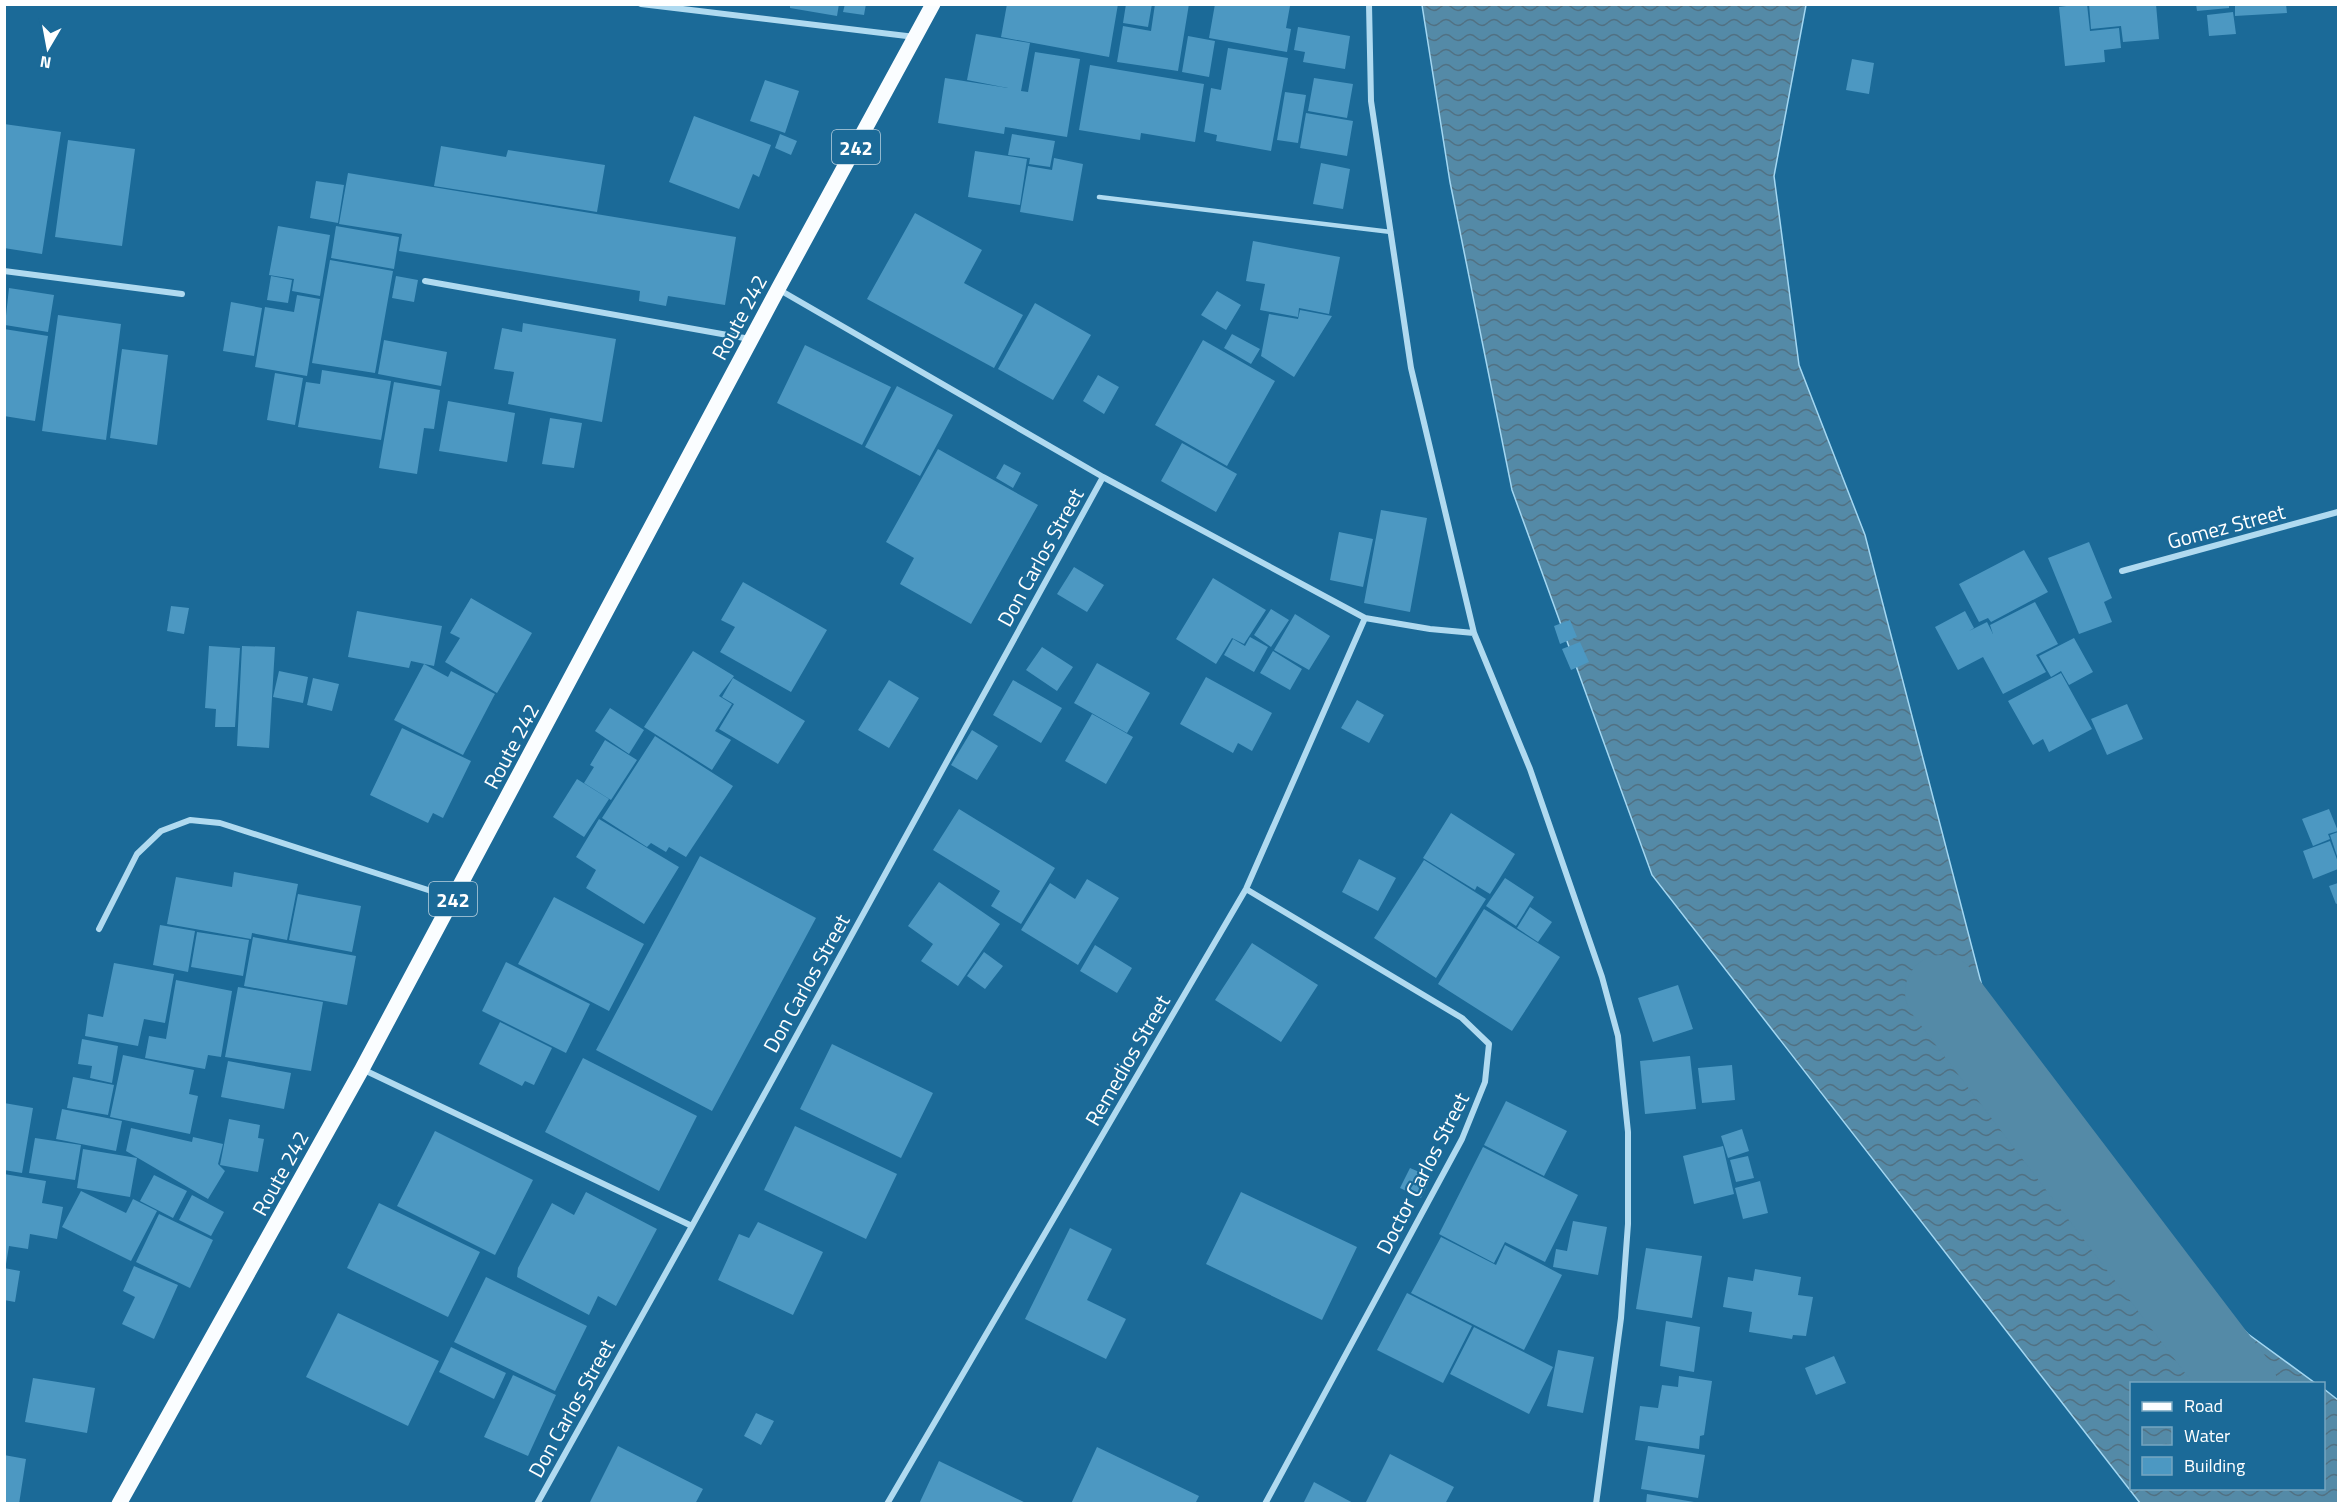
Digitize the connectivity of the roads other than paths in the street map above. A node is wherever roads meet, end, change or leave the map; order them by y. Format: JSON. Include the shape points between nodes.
{"nodes":[{"id":1,"x":641,"y":4,"type":"edge"},
{"id":2,"x":933,"y":4,"type":"edge"},
{"id":3,"x":1369,"y":4,"type":"edge"},
{"id":4,"x":916,"y":37,"type":"junction"},
{"id":5,"x":1100,"y":197,"type":"dead end"},
{"id":6,"x":1391,"y":232,"type":"junction"},
{"id":7,"x":4,"y":271,"type":"edge"},
{"id":8,"x":425,"y":281,"type":"dead end"},
{"id":9,"x":778,"y":289,"type":"junction"},
{"id":10,"x":182,"y":294,"type":"dead end"},
{"id":11,"x":751,"y":339,"type":"junction"},
{"id":12,"x":1103,"y":477,"type":"junction"},
{"id":13,"x":2338,"y":512,"type":"edge"},
{"id":14,"x":2121,"y":571,"type":"dead end"},
{"id":15,"x":1365,"y":618,"type":"junction"},
{"id":16,"x":1474,"y":633,"type":"junction"},
{"id":17,"x":1246,"y":889,"type":"junction"},
{"id":18,"x":453,"y":898,"type":"junction"},
{"id":19,"x":99,"y":929,"type":"dead end"},
{"id":20,"x":362,"y":1068,"type":"junction"},
{"id":21,"x":692,"y":1226,"type":"junction"},
{"id":22,"x":119,"y":1503,"type":"edge"},
{"id":23,"x":537,"y":1503,"type":"edge"},
{"id":24,"x":887,"y":1503,"type":"edge"},
{"id":25,"x":1264,"y":1503,"type":"edge"},
{"id":26,"x":1596,"y":1503,"type":"edge"}],
"edges":[{"from":1,"to":4,"type":"street"},
{"from":2,"to":4,"type":"main road","name":"Route 242","number":"242"},
{"from":3,"to":6,"type":"street","via":[[1371,101]]},
{"from":4,"to":9,"type":"main road","name":"Route 242","number":"242"},
{"from":5,"to":6,"type":"lane"},
{"from":6,"to":16,"type":"street","via":[[1411,368]]},
{"from":7,"to":10,"type":"street"},
{"from":8,"to":11,"type":"street"},
{"from":9,"to":11,"type":"main road","name":"Route 242","number":"242"},
{"from":9,"to":12,"type":"street"},
{"from":11,"to":18,"type":"main road","name":"Route 242","number":"242"},
{"from":12,"to":15,"type":"street"},
{"from":12,"to":21,"type":"street","name":"Don Carlos Street"},
{"from":13,"to":14,"type":"street","name":"Gomez Street"},
{"from":15,"to":16,"type":"street"},
{"from":15,"to":17,"type":"street","name":"Remedios Street"},
{"from":16,"to":26,"type":"street","via":[[1530,770],[1602,977],[1618,1036],[1628,1132],[1628,1224],[1622,1318]]},
{"from":17,"to":24,"type":"street","name":"Remedios Street"},
{"from":17,"to":25,"type":"street","name":"Doctor Carlos Street","via":[[1462,1017],[1490,1044],[1485,1082],[1462,1139]]},
{"from":18,"to":19,"type":"street","via":[[220,823],[190,820],[161,831],[138,854]]},
{"from":18,"to":20,"type":"main road","name":"Route 242","number":"242"},
{"from":20,"to":21,"type":"street"},
{"from":20,"to":22,"type":"main road","name":"Route 242","number":"242"},
{"from":21,"to":23,"type":"street","name":"Don Carlos Street"}]}
